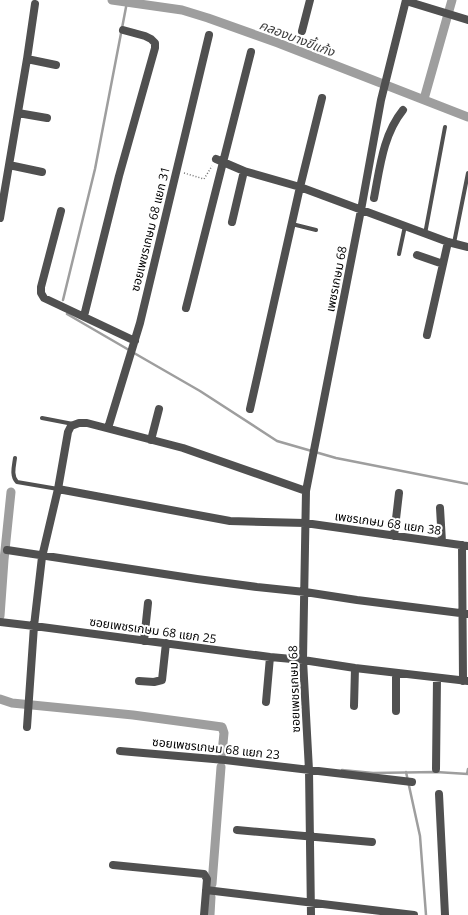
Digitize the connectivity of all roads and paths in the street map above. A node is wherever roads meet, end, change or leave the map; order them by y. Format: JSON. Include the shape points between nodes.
{"nodes":[{"id":1,"x":310,"y":0,"type":"edge"},
{"id":2,"x":406,"y":1,"type":"edge"},
{"id":3,"x":34,"y":4,"type":"dead end"},
{"id":4,"x":468,"y":20,"type":"edge"},
{"id":5,"x":122,"y":30,"type":"dead end"},
{"id":6,"x":302,"y":31,"type":"dead end"},
{"id":7,"x":209,"y":35,"type":"dead end"},
{"id":8,"x":251,"y":52,"type":"dead end"},
{"id":9,"x":27,"y":60,"type":"junction"},
{"id":10,"x":56,"y":65,"type":"dead end"},
{"id":11,"x":322,"y":98,"type":"dead end"},
{"id":12,"x":403,"y":110,"type":"dead end"},
{"id":13,"x":18,"y":113,"type":"junction"},
{"id":14,"x":47,"y":118,"type":"dead end"},
{"id":15,"x":445,"y":127,"type":"dead end"},
{"id":16,"x":373,"y":143,"type":"junction"},
{"id":17,"x":384,"y":147,"type":"junction"},
{"id":18,"x":220,"y":161,"type":"junction"},
{"id":19,"x":9,"y":165,"type":"junction"},
{"id":20,"x":177,"y":170,"type":"junction"},
{"id":21,"x":42,"y":172,"type":"dead end"},
{"id":22,"x":244,"y":172,"type":"junction"},
{"id":23,"x":468,"y":173,"type":"edge"},
{"id":24,"x":300,"y":187,"type":"junction"},
{"id":25,"x":374,"y":198,"type":"dead end"},
{"id":26,"x":361,"y":210,"type":"junction"},
{"id":27,"x":61,"y":211,"type":"dead end"},
{"id":28,"x":0,"y":218,"type":"edge"},
{"id":29,"x":232,"y":222,"type":"dead end"},
{"id":30,"x":292,"y":224,"type":"junction"},
{"id":31,"x":405,"y":226,"type":"junction"},
{"id":32,"x":316,"y":230,"type":"dead end"},
{"id":33,"x":425,"y":234,"type":"junction"},
{"id":34,"x":451,"y":243,"type":"junction"},
{"id":35,"x":468,"y":247,"type":"edge"},
{"id":36,"x":398,"y":254,"type":"dead end"},
{"id":37,"x":417,"y":255,"type":"dead end"},
{"id":38,"x":443,"y":264,"type":"junction"},
{"id":39,"x":186,"y":308,"type":"dead end"},
{"id":40,"x":84,"y":316,"type":"junction"},
{"id":41,"x":427,"y":335,"type":"dead end"},
{"id":42,"x":135,"y":341,"type":"junction"},
{"id":43,"x":159,"y":409,"type":"dead end"},
{"id":44,"x":250,"y":409,"type":"dead end"},
{"id":45,"x":42,"y":418,"type":"dead end"},
{"id":46,"x":74,"y":424,"type":"junction"},
{"id":47,"x":108,"y":428,"type":"junction"},
{"id":48,"x":151,"y":440,"type":"junction"},
{"id":49,"x":15,"y":458,"type":"dead end"},
{"id":50,"x":312,"y":463,"type":"joint"},
{"id":51,"x":58,"y":489,"type":"junction"},
{"id":52,"x":306,"y":491,"type":"junction"},
{"id":53,"x":399,"y":493,"type":"dead end"},
{"id":54,"x":440,"y":508,"type":"dead end"},
{"id":55,"x":305,"y":523,"type":"junction"},
{"id":56,"x":394,"y":536,"type":"junction"},
{"id":57,"x":442,"y":542,"type":"junction"},
{"id":58,"x":465,"y":546,"type":"edge"},
{"id":59,"x":7,"y":550,"type":"dead end"},
{"id":60,"x":42,"y":557,"type":"junction"},
{"id":61,"x":305,"y":592,"type":"junction"},
{"id":62,"x":148,"y":603,"type":"dead end"},
{"id":63,"x":466,"y":614,"type":"edge"},
{"id":64,"x":0,"y":622,"type":"edge"},
{"id":65,"x":34,"y":626,"type":"junction"},
{"id":66,"x":144,"y":641,"type":"junction"},
{"id":67,"x":166,"y":644,"type":"junction"},
{"id":68,"x":270,"y":658,"type":"junction"},
{"id":69,"x":303,"y":660,"type":"junction"},
{"id":70,"x":355,"y":668,"type":"junction"},
{"id":71,"x":396,"y":673,"type":"junction"},
{"id":72,"x":437,"y":678,"type":"junction"},
{"id":73,"x":139,"y":681,"type":"dead end"},
{"id":74,"x":465,"y":681,"type":"edge"},
{"id":75,"x":266,"y":702,"type":"dead end"},
{"id":76,"x":354,"y":706,"type":"dead end"},
{"id":77,"x":396,"y":711,"type":"dead end"},
{"id":78,"x":27,"y":727,"type":"dead end"},
{"id":79,"x":120,"y":751,"type":"dead end"},
{"id":80,"x":436,"y":769,"type":"dead end"},
{"id":81,"x":309,"y":770,"type":"junction"},
{"id":82,"x":412,"y":782,"type":"dead end"},
{"id":83,"x":439,"y":794,"type":"dead end"},
{"id":84,"x":237,"y":830,"type":"dead end"},
{"id":85,"x":311,"y":836,"type":"junction"},
{"id":86,"x":372,"y":842,"type":"dead end"},
{"id":87,"x":113,"y":865,"type":"dead end"},
{"id":88,"x":206,"y":890,"type":"junction"},
{"id":89,"x":310,"y":902,"type":"junction"},
{"id":90,"x":204,"y":915,"type":"edge"},
{"id":91,"x":311,"y":915,"type":"edge"},
{"id":92,"x":414,"y":915,"type":"edge"},
{"id":93,"x":445,"y":915,"type":"edge"}],
"edges":[{"from":1,"to":6,"type":"street"},
{"from":2,"to":4,"type":"street"},
{"from":2,"to":16,"type":"street","name":"เพชรเกษม 68","via":[[386,76]]},
{"from":3,"to":9,"type":"street"},
{"from":5,"to":40,"type":"street","via":[[156,43]]},
{"from":7,"to":20,"type":"street","name":"ซอยเพชรเกษม 68 แยก 31"},
{"from":8,"to":18,"type":"street"},
{"from":9,"to":10,"type":"street"},
{"from":9,"to":13,"type":"street"},
{"from":11,"to":24,"type":"street"},
{"from":12,"to":17,"type":"street","via":[[394,121]]},
{"from":13,"to":14,"type":"street"},
{"from":13,"to":19,"type":"street"},
{"from":15,"to":33,"type":"lane"},
{"from":16,"to":17,"type":"street"},
{"from":16,"to":26,"type":"street","name":"เพชรเกษม 68"},
{"from":17,"to":25,"type":"street"},
{"from":18,"to":20,"type":"path","via":[[204,179]]},
{"from":18,"to":22,"type":"street"},
{"from":18,"to":39,"type":"street"},
{"from":19,"to":21,"type":"street"},
{"from":19,"to":28,"type":"street"},
{"from":20,"to":42,"type":"street","name":"ซอยเพชรเกษม 68 แยก 31"},
{"from":22,"to":24,"type":"street"},
{"from":22,"to":29,"type":"street"},
{"from":23,"to":34,"type":"lane"},
{"from":24,"to":26,"type":"street"},
{"from":24,"to":30,"type":"street"},
{"from":26,"to":31,"type":"street"},
{"from":26,"to":50,"type":"street","name":"เพชรเกษม 68"},
{"from":27,"to":40,"type":"street","via":[[41,293],[44,298]]},
{"from":30,"to":32,"type":"lane"},
{"from":30,"to":44,"type":"street"},
{"from":31,"to":33,"type":"street"},
{"from":31,"to":36,"type":"lane"},
{"from":33,"to":34,"type":"street"},
{"from":34,"to":35,"type":"street"},
{"from":34,"to":38,"type":"street"},
{"from":37,"to":38,"type":"street"},
{"from":38,"to":41,"type":"street"},
{"from":40,"to":42,"type":"street"},
{"from":42,"to":47,"type":"street","name":"ซอยเพชรเกษม 68 แยก 31"},
{"from":43,"to":48,"type":"street"},
{"from":45,"to":46,"type":"lane"},
{"from":46,"to":47,"type":"street","via":[[87,423]]},
{"from":46,"to":51,"type":"street","via":[[68,432]]},
{"from":47,"to":48,"type":"street"},
{"from":48,"to":52,"type":"street","via":[[183,448]]},
{"from":49,"to":51,"type":"lane","via":[[13,473],[17,482]]},
{"from":50,"to":52,"type":"street","name":"ซอยเพชรเกษม 68"},
{"from":51,"to":55,"type":"street","name":"เพชรเกษม 68 แยก 38","via":[[230,521]]},
{"from":51,"to":60,"type":"street"},
{"from":52,"to":55,"type":"street","name":"ซอยเพชรเกษม 68"},
{"from":53,"to":56,"type":"street"},
{"from":54,"to":57,"type":"street"},
{"from":55,"to":56,"type":"street","name":"เพชรเกษม 68 แยก 38"},
{"from":55,"to":61,"type":"street","name":"ซอยเพชรเกษม 68"},
{"from":56,"to":57,"type":"street","name":"เพชรเกษม 68 แยก 38"},
{"from":57,"to":58,"type":"street","name":"เพชรเกษม 68 แยก 38"},
{"from":58,"to":63,"type":"street"},
{"from":59,"to":60,"type":"street"},
{"from":60,"to":61,"type":"street"},
{"from":60,"to":65,"type":"street"},
{"from":61,"to":63,"type":"street"},
{"from":61,"to":69,"type":"street","name":"ซอยเพชรเกษม 68"},
{"from":62,"to":66,"type":"street"},
{"from":63,"to":74,"type":"street"},
{"from":64,"to":65,"type":"street","name":"ซอยเพชรเกษม 68 แยก 25"},
{"from":65,"to":66,"type":"street","name":"ซอยเพชรเกษม 68 แยก 25"},
{"from":65,"to":78,"type":"street"},
{"from":66,"to":67,"type":"street","name":"ซอยเพชรเกษม 68 แยก 25"},
{"from":67,"to":68,"type":"street","name":"ซอยเพชรเกษม 68 แยก 25"},
{"from":67,"to":73,"type":"street","via":[[162,680]]},
{"from":68,"to":69,"type":"street","name":"ซอยเพชรเกษม 68 แยก 25"},
{"from":68,"to":75,"type":"street"},
{"from":69,"to":70,"type":"street","name":"ซอยเพชรเกษม 68 แยก 25"},
{"from":69,"to":81,"type":"street","name":"ซอยเพชรเกษม 68"},
{"from":70,"to":71,"type":"street","name":"ซอยเพชรเกษม 68 แยก 25"},
{"from":70,"to":76,"type":"street"},
{"from":71,"to":72,"type":"street","name":"ซอยเพชรเกษม 68 แยก 25"},
{"from":71,"to":77,"type":"street"},
{"from":72,"to":74,"type":"street","name":"ซอยเพชรเกษม 68 แยก 25"},
{"from":72,"to":80,"type":"street"},
{"from":79,"to":81,"type":"street","name":"ซอยเพชรเกษม 68 แยก 23"},
{"from":81,"to":82,"type":"street","name":"ซอยเพชรเกษม 68 แยก 23"},
{"from":81,"to":85,"type":"street","name":"ซอยเพชรเกษม 68"},
{"from":83,"to":93,"type":"street"},
{"from":84,"to":85,"type":"street"},
{"from":85,"to":86,"type":"street"},
{"from":85,"to":89,"type":"street","name":"ซอยเพชรเกษม 68"},
{"from":87,"to":88,"type":"street","via":[[204,874],[207,879]]},
{"from":88,"to":89,"type":"street"},
{"from":88,"to":90,"type":"street"},
{"from":89,"to":91,"type":"street","name":"ซอยเพชรเกษม 68"},
{"from":89,"to":92,"type":"street"}]}
